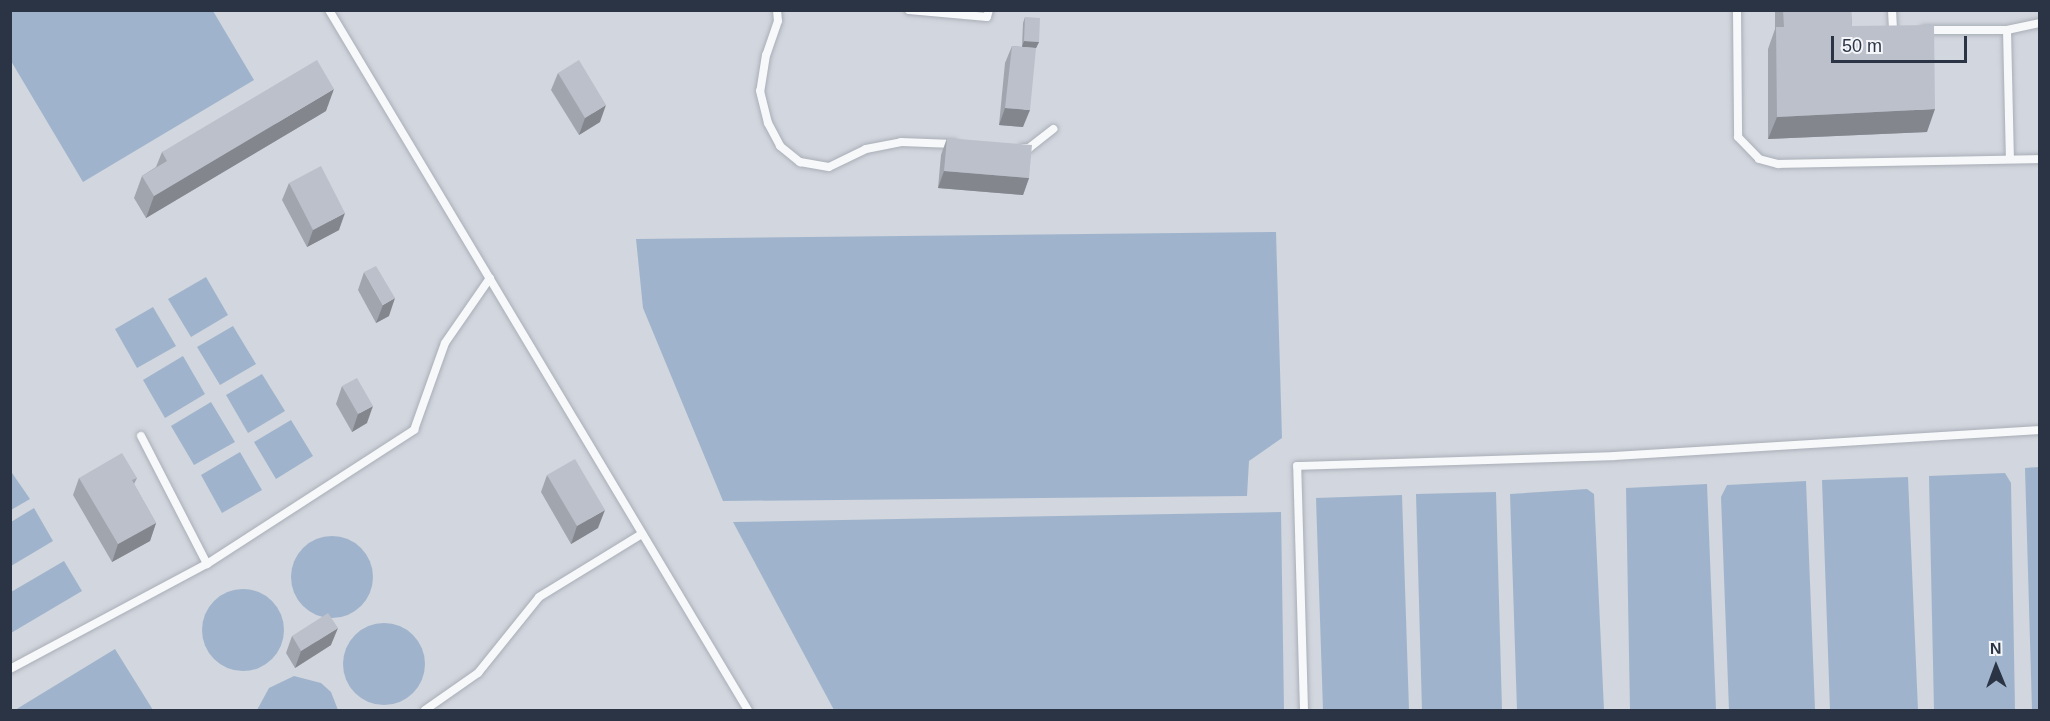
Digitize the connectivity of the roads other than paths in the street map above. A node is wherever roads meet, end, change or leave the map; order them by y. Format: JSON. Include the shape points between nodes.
{"nodes":[{"id":1,"x":329,"y":10,"type":"edge"},
{"id":2,"x":777,"y":10,"type":"edge"},
{"id":3,"x":909,"y":10,"type":"edge"},
{"id":4,"x":989,"y":10,"type":"edge"},
{"id":5,"x":1737,"y":10,"type":"edge"},
{"id":6,"x":1892,"y":10,"type":"edge"},
{"id":7,"x":2040,"y":23,"type":"edge"},
{"id":8,"x":1904,"y":30,"type":"edge"},
{"id":9,"x":1916,"y":30,"type":"edge"},
{"id":10,"x":2007,"y":30,"type":"junction"},
{"id":11,"x":1053,"y":129,"type":"dead end"},
{"id":12,"x":959,"y":145,"type":"edge"},
{"id":13,"x":1018,"y":147,"type":"edge"},
{"id":14,"x":2010,"y":159,"type":"junction"},
{"id":15,"x":2040,"y":159,"type":"edge"},
{"id":16,"x":490,"y":278,"type":"junction"},
{"id":17,"x":2040,"y":430,"type":"edge"},
{"id":18,"x":141,"y":436,"type":"dead end"},
{"id":19,"x":642,"y":534,"type":"junction"},
{"id":20,"x":207,"y":564,"type":"junction"},
{"id":21,"x":10,"y":669,"type":"edge"},
{"id":22,"x":425,"y":711,"type":"edge"},
{"id":23,"x":748,"y":711,"type":"edge"},
{"id":24,"x":1304,"y":711,"type":"edge"}],
"edges":[{"from":1,"to":16,"type":"lane"},
{"from":2,"to":12,"type":"lane","via":[[778,21],[766,55],[760,91],[768,123],[780,146],[800,162],[829,167],[866,149],[901,142]]},
{"from":3,"to":4,"type":"lane","via":[[987,17]]},
{"from":5,"to":14,"type":"lane","via":[[1738,137],[1759,159],[1778,164]]},
{"from":6,"to":8,"type":"lane","via":[[1889,31]]},
{"from":7,"to":10,"type":"lane"},
{"from":9,"to":10,"type":"lane"},
{"from":10,"to":14,"type":"lane"},
{"from":11,"to":13,"type":"lane","via":[[1029,148]]},
{"from":14,"to":15,"type":"lane"},
{"from":16,"to":19,"type":"lane"},
{"from":16,"to":20,"type":"lane","via":[[446,343],[414,430]]},
{"from":17,"to":24,"type":"lane","via":[[1614,456],[1297,466]]},
{"from":18,"to":20,"type":"lane"},
{"from":19,"to":22,"type":"lane","via":[[539,597],[478,673]]},
{"from":19,"to":23,"type":"lane"},
{"from":20,"to":21,"type":"lane"}]}
